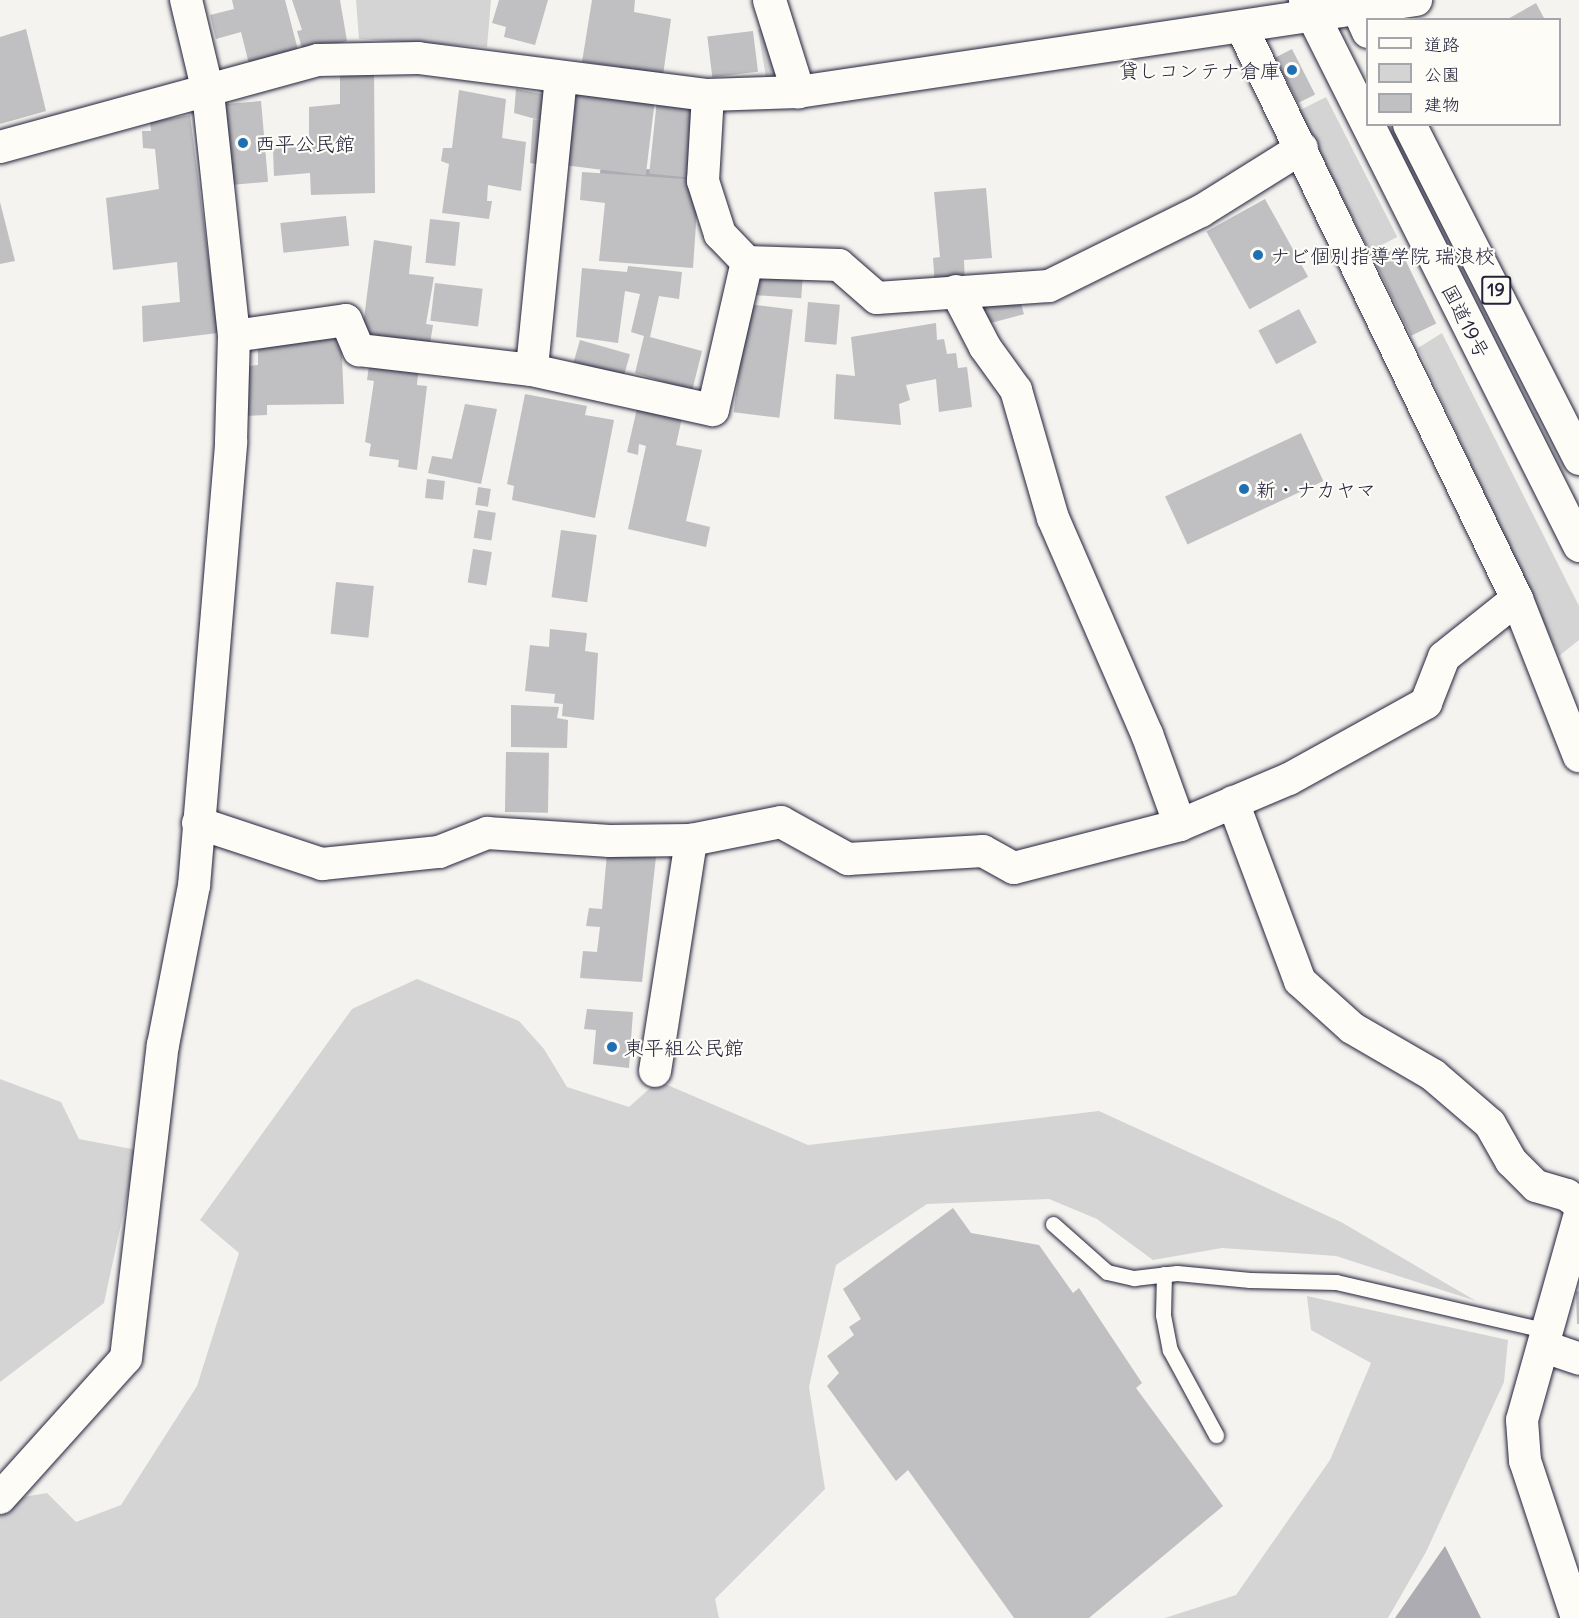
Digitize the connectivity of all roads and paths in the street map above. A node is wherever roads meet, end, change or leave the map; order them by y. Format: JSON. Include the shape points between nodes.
{"nodes":[{"id":1,"x":186,"y":0,"type":"edge"},
{"id":2,"x":769,"y":0,"type":"edge"},
{"id":3,"x":1416,"y":0,"type":"edge"},
{"id":4,"x":1309,"y":8,"type":"edge"},
{"id":5,"x":1360,"y":14,"type":"edge"},
{"id":6,"x":1242,"y":28,"type":"junction"},
{"id":7,"x":561,"y":77,"type":"junction"},
{"id":8,"x":208,"y":92,"type":"junction"},
{"id":9,"x":798,"y":92,"type":"junction"},
{"id":10,"x":708,"y":94,"type":"junction"},
{"id":11,"x":1366,"y":121,"type":"edge"},
{"id":12,"x":1368,"y":126,"type":"edge"},
{"id":13,"x":1410,"y":126,"type":"edge"},
{"id":14,"x":0,"y":147,"type":"edge"},
{"id":15,"x":1302,"y":148,"type":"junction"},
{"id":16,"x":747,"y":262,"type":"junction"},
{"id":17,"x":956,"y":291,"type":"junction"},
{"id":18,"x":234,"y":336,"type":"junction"},
{"id":19,"x":532,"y":370,"type":"junction"},
{"id":20,"x":1579,"y":458,"type":"edge"},
{"id":21,"x":1579,"y":545,"type":"edge"},
{"id":22,"x":1517,"y":599,"type":"junction"},
{"id":23,"x":1579,"y":756,"type":"edge"},
{"id":24,"x":1233,"y":802,"type":"junction"},
{"id":25,"x":198,"y":823,"type":"junction"},
{"id":26,"x":1180,"y":825,"type":"junction"},
{"id":27,"x":692,"y":840,"type":"junction"},
{"id":28,"x":655,"y":1071,"type":"dead end"},
{"id":29,"x":1579,"y":1204,"type":"edge"},
{"id":30,"x":1579,"y":1217,"type":"edge"},
{"id":31,"x":1053,"y":1224,"type":"dead end"},
{"id":32,"x":1164,"y":1275,"type":"junction"},
{"id":33,"x":1547,"y":1339,"type":"junction"},
{"id":34,"x":1579,"y":1359,"type":"edge"},
{"id":35,"x":1216,"y":1435,"type":"dead end"},
{"id":36,"x":0,"y":1498,"type":"edge"},
{"id":37,"x":1577,"y":1618,"type":"edge"}],
"edges":[{"from":1,"to":8,"type":"street"},
{"from":2,"to":9,"type":"main road"},
{"from":3,"to":5,"type":"street"},
{"from":4,"to":5,"type":"street"},
{"from":4,"to":6,"type":"street"},
{"from":4,"to":11,"type":"main road","name":"国道19号","number":"19"},
{"from":6,"to":9,"type":"street"},
{"from":6,"to":15,"type":"street"},
{"from":7,"to":8,"type":"street","via":[[418,58],[318,60]]},
{"from":7,"to":10,"type":"street"},
{"from":7,"to":19,"type":"street"},
{"from":8,"to":14,"type":"street"},
{"from":8,"to":18,"type":"street"},
{"from":9,"to":10,"type":"street"},
{"from":10,"to":16,"type":"street","via":[[709,134],[703,181],[720,234]]},
{"from":12,"to":21,"type":"main road","name":"国道19号","number":"19"},
{"from":13,"to":20,"type":"main road","name":"国道19号","number":"19"},
{"from":15,"to":17,"type":"street","via":[[1201,211],[1131,242],[1049,286]]},
{"from":15,"to":22,"type":"street"},
{"from":16,"to":17,"type":"street","via":[[839,266],[877,298]]},
{"from":16,"to":19,"type":"street","via":[[713,410]]},
{"from":17,"to":26,"type":"street","via":[[985,347],[1016,390],[1053,518],[1147,734]]},
{"from":18,"to":19,"type":"street","via":[[346,320],[359,350]]},
{"from":18,"to":25,"type":"street","via":[[231,442]]},
{"from":22,"to":23,"type":"street"},
{"from":22,"to":24,"type":"street","via":[[1444,657],[1426,703],[1289,779]]},
{"from":24,"to":26,"type":"street"},
{"from":24,"to":29,"type":"street","via":[[1300,981],[1352,1029],[1433,1076],[1490,1124],[1511,1161],[1536,1186],[1567,1195]]},
{"from":25,"to":27,"type":"street","via":[[322,864],[439,852],[487,833],[610,841]]},
{"from":25,"to":36,"type":"street","via":[[194,886],[163,1045],[126,1358]]},
{"from":26,"to":27,"type":"street","via":[[1014,868],[983,851],[848,859],[781,822]]},
{"from":27,"to":28,"type":"street"},
{"from":30,"to":33,"type":"street"},
{"from":31,"to":32,"type":"lane","via":[[1107,1272],[1134,1278]]},
{"from":32,"to":33,"type":"lane","via":[[1336,1282]]},
{"from":32,"to":35,"type":"lane","via":[[1163,1315],[1170,1350]]},
{"from":33,"to":34,"type":"street"},
{"from":33,"to":37,"type":"street","via":[[1528,1388],[1522,1420],[1525,1461]]}]}
